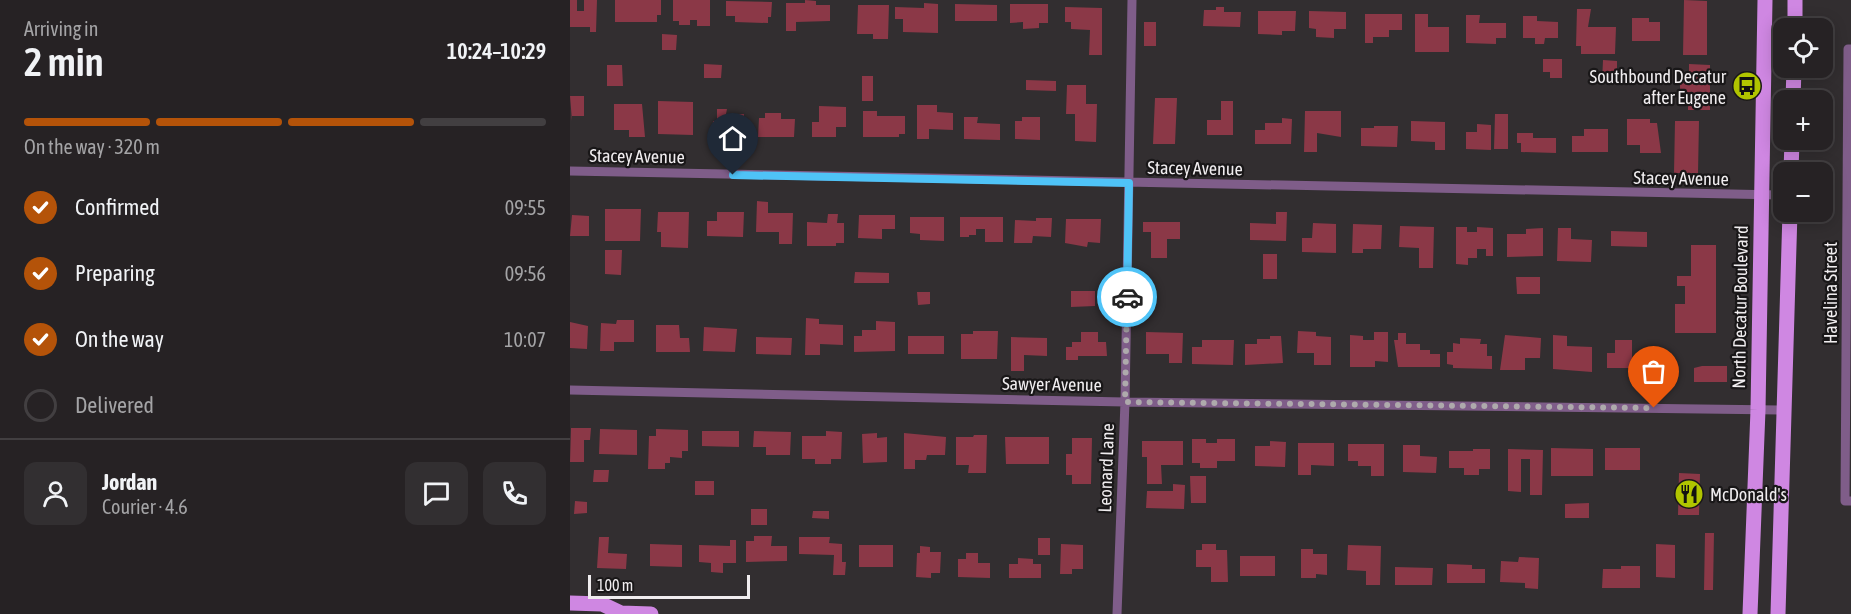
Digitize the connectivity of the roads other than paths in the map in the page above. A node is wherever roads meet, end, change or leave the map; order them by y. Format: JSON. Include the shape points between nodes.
{"nodes":[{"id":1,"x":1132,"y":0,"type":"edge"},
{"id":2,"x":1765,"y":0,"type":"edge"},
{"id":3,"x":1795,"y":0,"type":"edge"},
{"id":4,"x":1795,"y":18,"type":"edge"},
{"id":5,"x":1849,"y":49,"type":"edge"},
{"id":6,"x":570,"y":171,"type":"edge"},
{"id":7,"x":1129,"y":183,"type":"junction"},
{"id":8,"x":1762,"y":196,"type":"junction"},
{"id":9,"x":1773,"y":196,"type":"edge"},
{"id":10,"x":1790,"y":222,"type":"edge"},
{"id":11,"x":570,"y":390,"type":"edge"},
{"id":12,"x":1125,"y":402,"type":"junction"},
{"id":13,"x":1758,"y":410,"type":"junction"},
{"id":14,"x":1786,"y":410,"type":"junction"},
{"id":15,"x":1848,"y":501,"type":"edge"},
{"id":16,"x":570,"y":603,"type":"edge"},
{"id":17,"x":621,"y":614,"type":"edge"},
{"id":18,"x":651,"y":614,"type":"edge"},
{"id":19,"x":1117,"y":614,"type":"edge"},
{"id":20,"x":1750,"y":614,"type":"edge"},
{"id":21,"x":1778,"y":614,"type":"edge"}],
"edges":[{"from":1,"to":7,"type":"street","name":"Leonard Lane"},
{"from":2,"to":8,"type":"main road","name":"North Decatur Boulevard"},
{"from":3,"to":4,"type":"main road"},
{"from":5,"to":15,"type":"street","name":"Havelina Street"},
{"from":6,"to":7,"type":"street","name":"Stacey Avenue"},
{"from":7,"to":8,"type":"street","name":"Stacey Avenue"},
{"from":7,"to":12,"type":"street","name":"Leonard Lane"},
{"from":8,"to":9,"type":"street","name":"Stacey Avenue"},
{"from":8,"to":13,"type":"main road","name":"North Decatur Boulevard"},
{"from":10,"to":14,"type":"main road"},
{"from":11,"to":12,"type":"street","name":"Sawyer Avenue"},
{"from":12,"to":13,"type":"street","name":"Sawyer Avenue"},
{"from":12,"to":19,"type":"street","name":"Leonard Lane"},
{"from":13,"to":14,"type":"street","name":"Sawyer Avenue"},
{"from":13,"to":20,"type":"main road","name":"North Decatur Boulevard"},
{"from":14,"to":21,"type":"main road"},
{"from":16,"to":17,"type":"main road","via":[[602,604]]},
{"from":17,"to":18,"type":"main road"}]}
